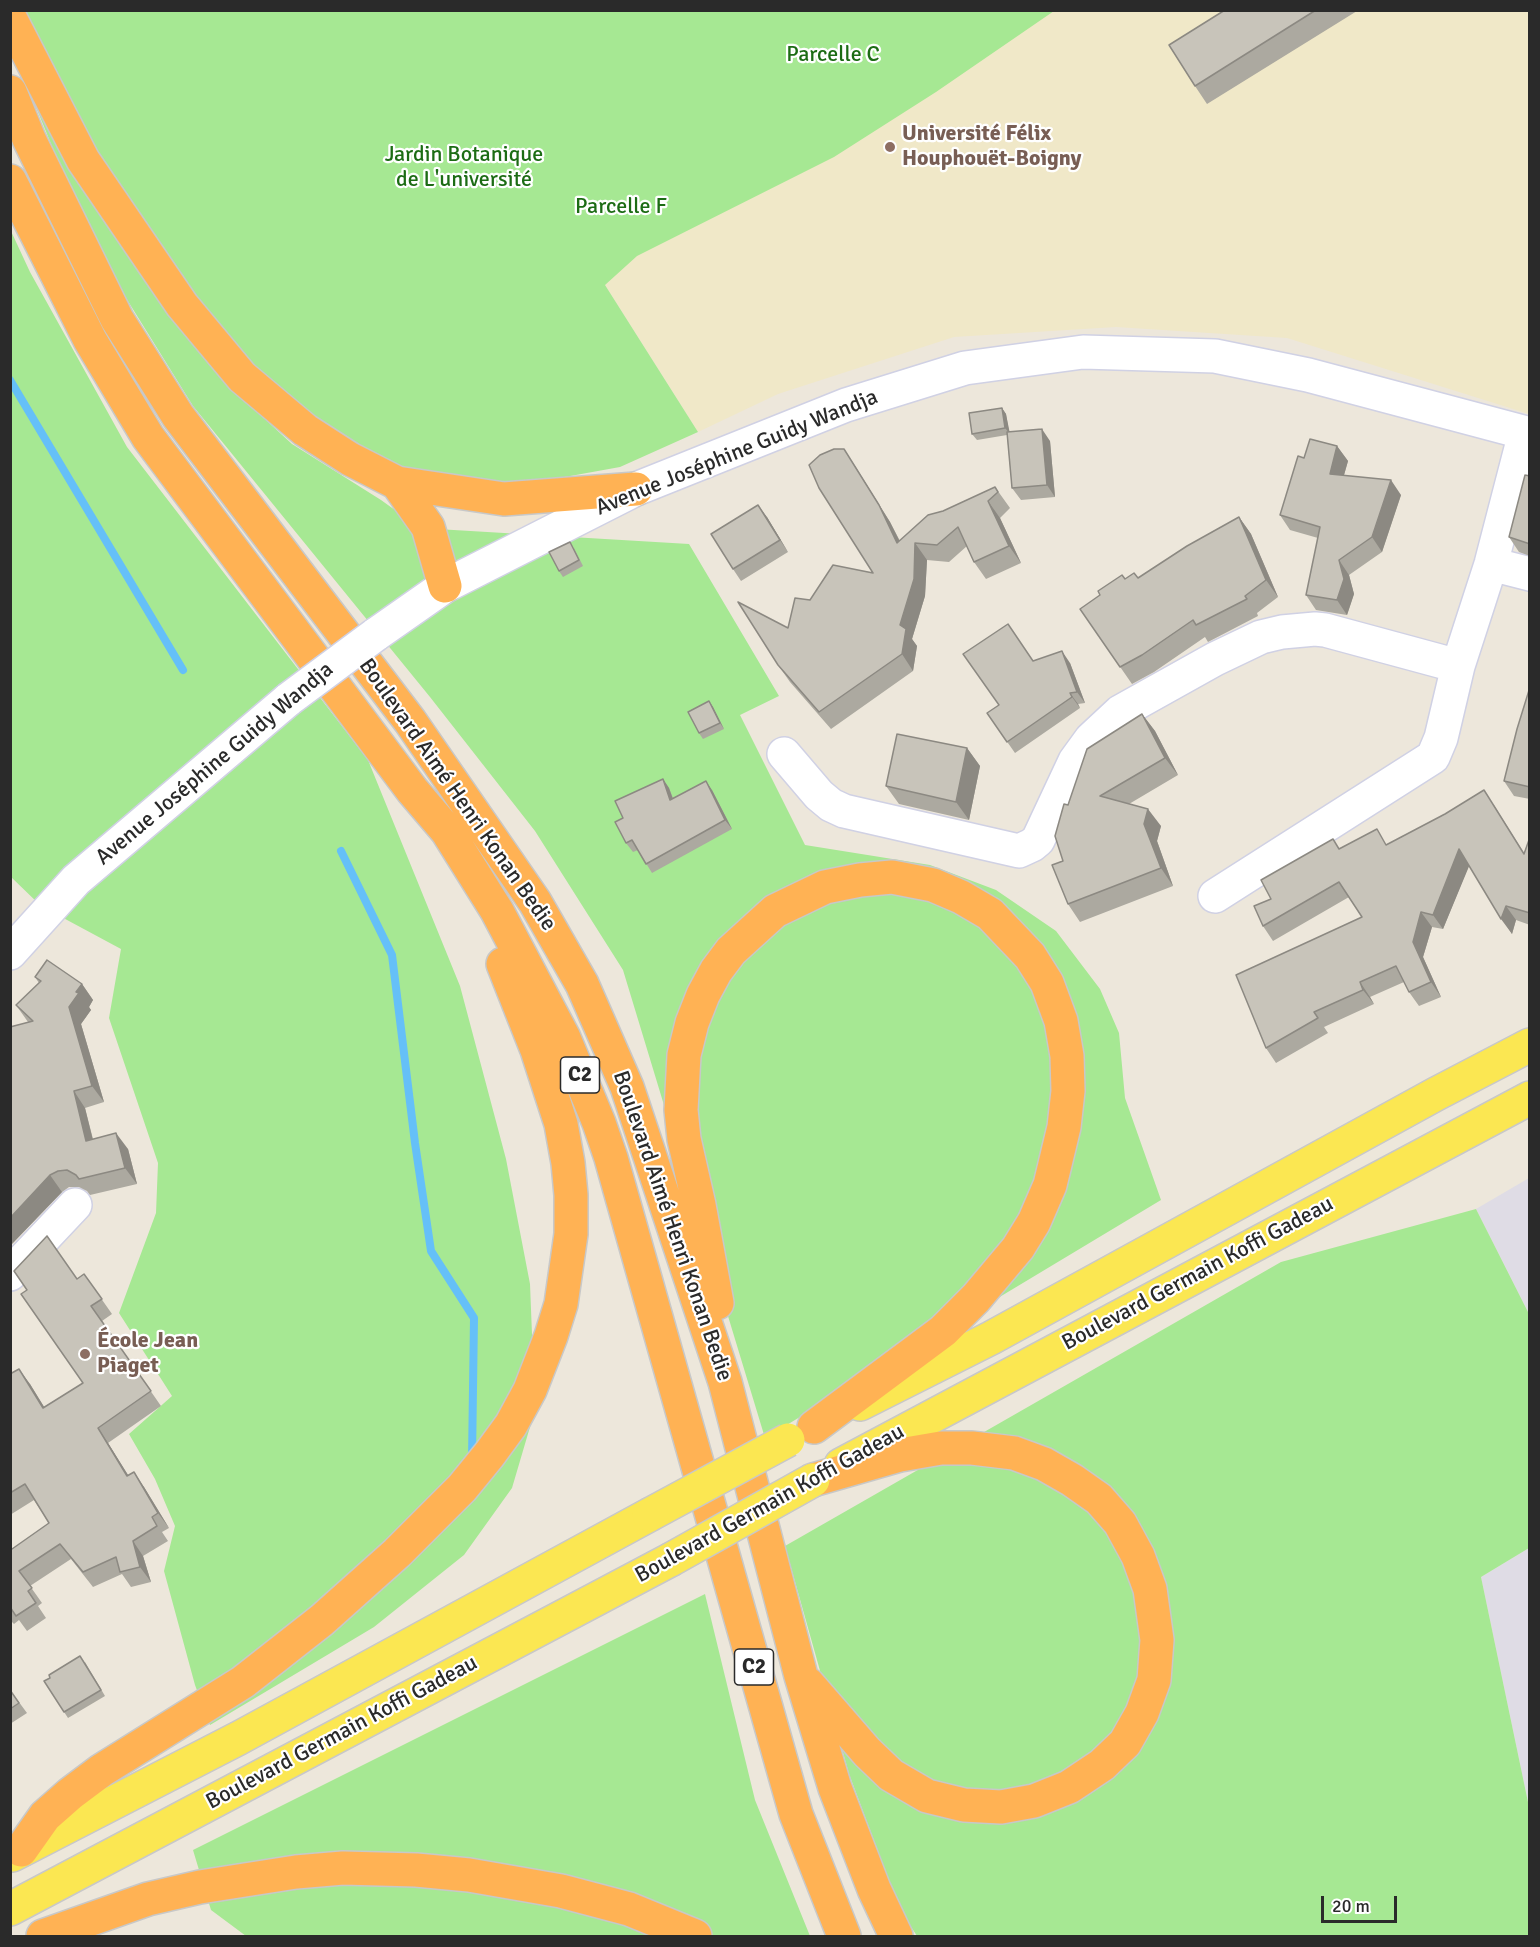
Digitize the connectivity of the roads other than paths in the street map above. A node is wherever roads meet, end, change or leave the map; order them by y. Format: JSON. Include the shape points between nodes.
{"nodes":[{"id":1,"x":10,"y":18,"type":"edge"},
{"id":2,"x":10,"y":92,"type":"edge"},
{"id":3,"x":10,"y":181,"type":"edge"},
{"id":4,"x":1527,"y":434,"type":"edge"},
{"id":5,"x":397,"y":483,"type":"junction"},
{"id":6,"x":636,"y":489,"type":"junction"},
{"id":7,"x":1491,"y":564,"type":"junction"},
{"id":8,"x":1530,"y":574,"type":"edge"},
{"id":9,"x":445,"y":586,"type":"junction"},
{"id":10,"x":1458,"y":666,"type":"junction"},
{"id":11,"x":784,"y":754,"type":"dead end"},
{"id":12,"x":412,"y":790,"type":"junction"},
{"id":13,"x":1215,"y":896,"type":"dead end"},
{"id":14,"x":10,"y":953,"type":"edge"},
{"id":15,"x":1530,"y":1045,"type":"edge"},
{"id":16,"x":1530,"y":1098,"type":"edge"},
{"id":17,"x":75,"y":1205,"type":"dead end"},
{"id":18,"x":10,"y":1274,"type":"edge"},
{"id":19,"x":725,"y":1382,"type":"junction"},
{"id":20,"x":801,"y":1434,"type":"junction"},
{"id":21,"x":813,"y":1480,"type":"junction"},
{"id":22,"x":801,"y":1676,"type":"junction"},
{"id":23,"x":16,"y":1853,"type":"edge"},
{"id":24,"x":10,"y":1909,"type":"edge"},
{"id":25,"x":43,"y":1936,"type":"edge"},
{"id":26,"x":695,"y":1936,"type":"edge"},
{"id":27,"x":844,"y":1936,"type":"edge"},
{"id":28,"x":896,"y":1936,"type":"edge"}],
"edges":[{"from":1,"to":5,"type":"highway","via":[[83,160],[182,305],[242,377],[305,430]]},
{"from":2,"to":19,"type":"highway","name":"Boulevard Aimé Henri Konan Bedie","via":[[117,319],[178,416],[411,721],[500,848],[563,948],[627,1087]]},
{"from":3,"to":12,"type":"highway","name":"Boulevard Aimé Henri Konan Bedie","via":[[90,340],[148,436]]},
{"from":4,"to":6,"type":"street","name":"Avenue Joséphine Guidy Wandja","via":[[1308,375],[1215,356],[1083,352],[965,368],[846,405]]},
{"from":4,"to":7,"type":"street"},
{"from":5,"to":6,"type":"highway","via":[[504,499]]},
{"from":5,"to":9,"type":"highway","via":[[428,526]]},
{"from":6,"to":9,"type":"street","name":"Avenue Joséphine Guidy Wandja"},
{"from":7,"to":8,"type":"street"},
{"from":7,"to":10,"type":"street"},
{"from":9,"to":14,"type":"street","name":"Avenue Joséphine Guidy Wandja","bridge":true,"via":[[289,699],[76,880]]},
{"from":10,"to":11,"type":"street","via":[[1325,630],[1261,637],[1120,712],[1091,739],[1075,761],[1038,840],[1019,851],[844,811],[819,795]]},
{"from":10,"to":13,"type":"street","via":[[1433,757]]},
{"from":12,"to":23,"type":"highway","via":[[433,839],[502,962],[561,1124],[568,1163],[571,1234],[563,1293],[551,1336],[511,1425],[462,1488],[397,1553],[322,1620],[243,1682],[70,1794],[45,1816]]},
{"from":12,"to":27,"type":"highway","name":"Boulevard Aimé Henri Konan Bedie","number":"C2","via":[[447,831],[497,911],[564,1038],[599,1123],[635,1238],[796,1814]]},
{"from":15,"to":20,"type":"main road","name":"Boulevard Germain Koffi Gadeau","via":[[991,1338]]},
{"from":16,"to":21,"type":"main road","name":"Boulevard Germain Koffi Gadeau"},
{"from":17,"to":18,"type":"street"},
{"from":19,"to":20,"type":"highway","via":[[716,1296],[681,1110],[684,1055],[703,995],[731,951],[757,927],[775,911],[825,886],[892,877],[933,885],[961,897],[990,914],[1030,956],[1047,983],[1061,1021],[1068,1091],[1050,1185],[1018,1248],[943,1330]]},
{"from":19,"to":22,"type":"highway","name":"Boulevard Aimé Henri Konan Bedie","number":"C2"},
{"from":20,"to":23,"type":"main road","name":"Boulevard Germain Koffi Gadeau","bridge":true,"via":[[239,1738]]},
{"from":21,"to":22,"type":"highway","via":[[900,1455],[941,1448],[1014,1454],[1044,1464],[1099,1499],[1120,1523],[1150,1589],[1157,1640],[1154,1680],[1125,1743],[1102,1765],[1069,1787],[1034,1801],[1001,1807],[964,1805],[927,1796],[891,1775]]},
{"from":21,"to":24,"type":"main road","name":"Boulevard Germain Koffi Gadeau","bridge":true},
{"from":22,"to":28,"type":"highway","name":"Boulevard Aimé Henri Konan Bedie","number":"C2","via":[[842,1808]]},
{"from":25,"to":26,"type":"highway","via":[[148,1899],[200,1887],[343,1868],[469,1875],[561,1891],[630,1909]]}]}
